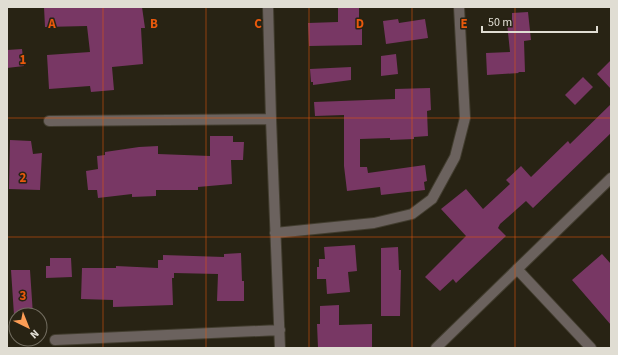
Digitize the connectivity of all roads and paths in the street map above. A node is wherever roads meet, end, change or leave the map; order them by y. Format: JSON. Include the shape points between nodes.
{"nodes":[{"id":1,"x":268,"y":7,"type":"edge"},
{"id":2,"x":459,"y":7,"type":"edge"},
{"id":3,"x":271,"y":119,"type":"junction"},
{"id":4,"x":49,"y":121,"type":"dead end"},
{"id":5,"x":611,"y":178,"type":"edge"},
{"id":6,"x":276,"y":233,"type":"junction"},
{"id":7,"x":517,"y":269,"type":"junction"},
{"id":8,"x":280,"y":330,"type":"junction"},
{"id":9,"x":55,"y":340,"type":"dead end"},
{"id":10,"x":280,"y":348,"type":"edge"},
{"id":11,"x":436,"y":348,"type":"edge"},
{"id":12,"x":591,"y":348,"type":"edge"}],
"edges":[{"from":1,"to":3,"type":"street"},
{"from":2,"to":6,"type":"street","via":[[465,118],[455,157],[432,199],[412,214],[374,223]]},
{"from":3,"to":4,"type":"street"},
{"from":3,"to":6,"type":"street"},
{"from":5,"to":7,"type":"street"},
{"from":6,"to":8,"type":"street"},
{"from":7,"to":11,"type":"street"},
{"from":7,"to":12,"type":"street"},
{"from":8,"to":9,"type":"street"},
{"from":8,"to":10,"type":"street"}]}
